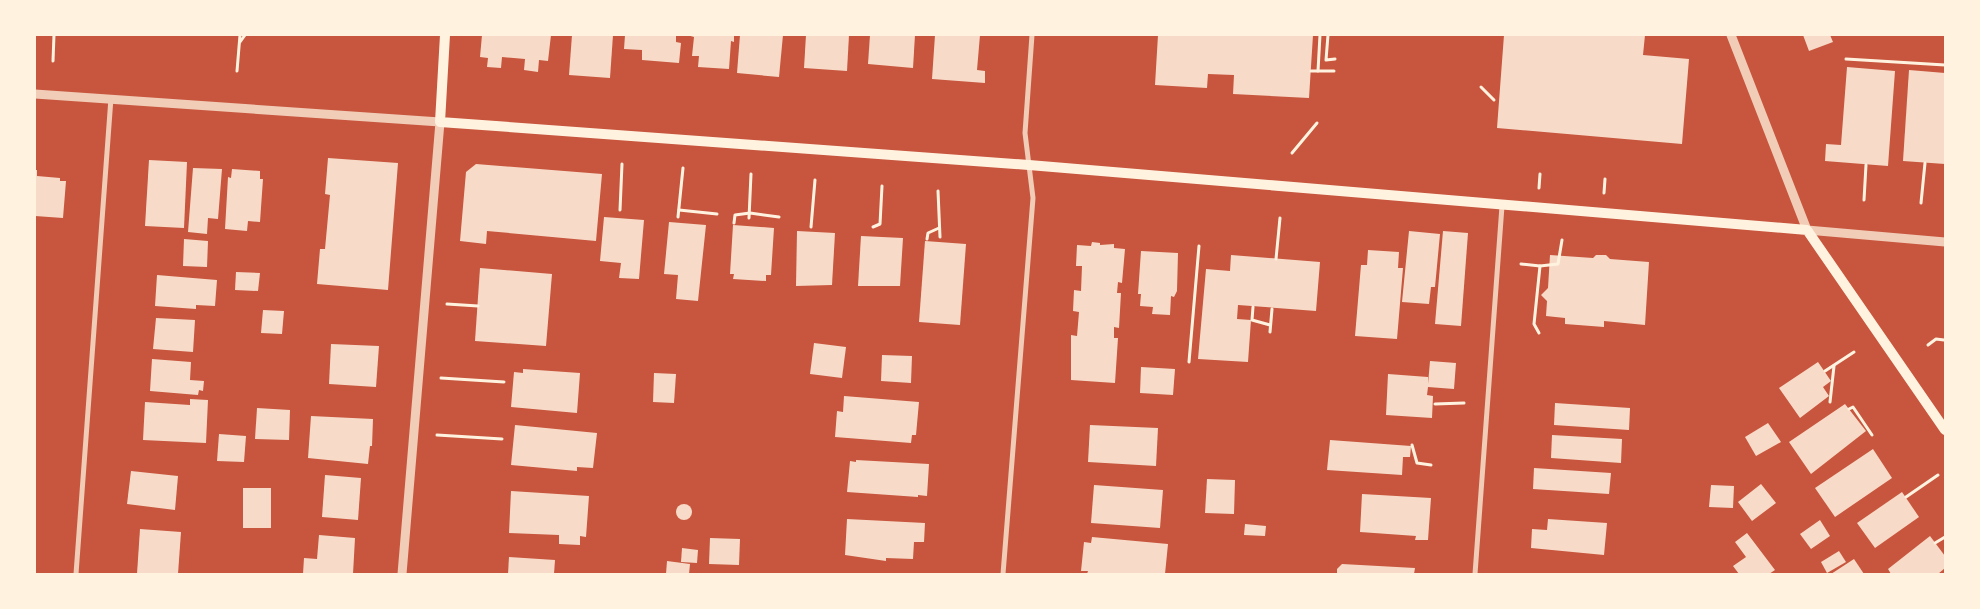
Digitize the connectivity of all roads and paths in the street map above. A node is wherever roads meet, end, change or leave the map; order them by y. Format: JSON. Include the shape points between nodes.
{"nodes":[{"id":1,"x":54,"y":35,"type":"edge"},
{"id":2,"x":240,"y":35,"type":"edge"},
{"id":3,"x":245,"y":35,"type":"edge"},
{"id":4,"x":445,"y":35,"type":"edge"},
{"id":5,"x":1032,"y":35,"type":"edge"},
{"id":6,"x":1320,"y":35,"type":"edge"},
{"id":7,"x":1328,"y":35,"type":"edge"},
{"id":8,"x":1731,"y":35,"type":"edge"},
{"id":9,"x":240,"y":43,"type":"junction"},
{"id":10,"x":1335,"y":59,"type":"dead end"},
{"id":11,"x":1846,"y":59,"type":"dead end"},
{"id":12,"x":53,"y":61,"type":"dead end"},
{"id":13,"x":1945,"y":65,"type":"edge"},
{"id":14,"x":237,"y":71,"type":"dead end"},
{"id":15,"x":1311,"y":71,"type":"dead end"},
{"id":16,"x":1318,"y":71,"type":"junction"},
{"id":17,"x":1334,"y":71,"type":"dead end"},
{"id":18,"x":1481,"y":87,"type":"dead end"},
{"id":19,"x":35,"y":94,"type":"edge"},
{"id":20,"x":111,"y":98,"type":"junction"},
{"id":21,"x":1494,"y":100,"type":"dead end"},
{"id":22,"x":440,"y":122,"type":"junction"},
{"id":23,"x":1317,"y":123,"type":"dead end"},
{"id":24,"x":1292,"y":153,"type":"dead end"},
{"id":25,"x":1925,"y":163,"type":"dead end"},
{"id":26,"x":622,"y":164,"type":"dead end"},
{"id":27,"x":1029,"y":165,"type":"junction"},
{"id":28,"x":1866,"y":165,"type":"dead end"},
{"id":29,"x":683,"y":168,"type":"dead end"},
{"id":30,"x":751,"y":174,"type":"dead end"},
{"id":31,"x":815,"y":180,"type":"dead end"},
{"id":32,"x":882,"y":186,"type":"dead end"},
{"id":33,"x":938,"y":192,"type":"dead end"},
{"id":34,"x":1864,"y":200,"type":"dead end"},
{"id":35,"x":1921,"y":203,"type":"dead end"},
{"id":36,"x":1502,"y":206,"type":"junction"},
{"id":37,"x":620,"y":210,"type":"dead end"},
{"id":38,"x":679,"y":210,"type":"junction"},
{"id":39,"x":750,"y":213,"type":"junction"},
{"id":40,"x":717,"y":214,"type":"dead end"},
{"id":41,"x":678,"y":217,"type":"dead end"},
{"id":42,"x":779,"y":217,"type":"dead end"},
{"id":43,"x":749,"y":218,"type":"dead end"},
{"id":44,"x":1280,"y":218,"type":"dead end"},
{"id":45,"x":734,"y":223,"type":"dead end"},
{"id":46,"x":810,"y":227,"type":"dead end"},
{"id":47,"x":873,"y":227,"type":"dead end"},
{"id":48,"x":939,"y":228,"type":"junction"},
{"id":49,"x":1807,"y":230,"type":"junction"},
{"id":50,"x":940,"y":237,"type":"dead end"},
{"id":51,"x":927,"y":239,"type":"dead end"},
{"id":52,"x":1562,"y":240,"type":"dead end"},
{"id":53,"x":1945,"y":242,"type":"edge"},
{"id":54,"x":1199,"y":246,"type":"dead end"},
{"id":55,"x":1276,"y":258,"type":"dead end"},
{"id":56,"x":1521,"y":264,"type":"dead end"},
{"id":57,"x":1540,"y":266,"type":"junction"},
{"id":58,"x":446,"y":304,"type":"dead end"},
{"id":59,"x":478,"y":306,"type":"dead end"},
{"id":60,"x":1253,"y":307,"type":"dead end"},
{"id":61,"x":1272,"y":309,"type":"dead end"},
{"id":62,"x":1270,"y":325,"type":"junction"},
{"id":63,"x":1270,"y":332,"type":"dead end"},
{"id":64,"x":1539,"y":333,"type":"dead end"},
{"id":65,"x":1944,"y":340,"type":"edge"},
{"id":66,"x":1928,"y":345,"type":"dead end"},
{"id":67,"x":1854,"y":352,"type":"dead end"},
{"id":68,"x":1189,"y":362,"type":"dead end"},
{"id":69,"x":1834,"y":366,"type":"junction"},
{"id":70,"x":1825,"y":371,"type":"dead end"},
{"id":71,"x":441,"y":378,"type":"dead end"},
{"id":72,"x":504,"y":382,"type":"dead end"},
{"id":73,"x":1830,"y":402,"type":"dead end"},
{"id":74,"x":1464,"y":403,"type":"dead end"},
{"id":75,"x":1435,"y":404,"type":"dead end"},
{"id":76,"x":1849,"y":409,"type":"dead end"},
{"id":77,"x":1945,"y":430,"type":"edge"},
{"id":78,"x":437,"y":435,"type":"dead end"},
{"id":79,"x":1872,"y":435,"type":"dead end"},
{"id":80,"x":502,"y":439,"type":"dead end"},
{"id":81,"x":1412,"y":445,"type":"dead end"},
{"id":82,"x":1431,"y":465,"type":"dead end"},
{"id":83,"x":1938,"y":475,"type":"dead end"},
{"id":84,"x":1906,"y":498,"type":"dead end"},
{"id":85,"x":1945,"y":537,"type":"edge"},
{"id":86,"x":1935,"y":544,"type":"dead end"},
{"id":87,"x":76,"y":574,"type":"edge"},
{"id":88,"x":402,"y":574,"type":"edge"},
{"id":89,"x":1003,"y":574,"type":"edge"},
{"id":90,"x":1475,"y":574,"type":"edge"}],
"edges":[{"from":1,"to":12,"type":"path"},
{"from":2,"to":9,"type":"path"},
{"from":3,"to":9,"type":"path"},
{"from":4,"to":22,"type":"main road"},
{"from":5,"to":27,"type":"street","via":[[1025,133]]},
{"from":6,"to":16,"type":"path"},
{"from":7,"to":10,"type":"path","via":[[1326,60]]},
{"from":8,"to":49,"type":"street"},
{"from":9,"to":14,"type":"path"},
{"from":11,"to":13,"type":"path"},
{"from":15,"to":16,"type":"path"},
{"from":16,"to":17,"type":"path"},
{"from":18,"to":21,"type":"path"},
{"from":19,"to":20,"type":"street"},
{"from":20,"to":22,"type":"street"},
{"from":20,"to":87,"type":"street"},
{"from":22,"to":27,"type":"main road"},
{"from":22,"to":88,"type":"street"},
{"from":23,"to":24,"type":"path"},
{"from":25,"to":35,"type":"path"},
{"from":26,"to":37,"type":"path"},
{"from":27,"to":36,"type":"main road"},
{"from":27,"to":89,"type":"street","via":[[1033,198]]},
{"from":28,"to":34,"type":"path"},
{"from":29,"to":38,"type":"path"},
{"from":30,"to":39,"type":"path"},
{"from":31,"to":46,"type":"path"},
{"from":32,"to":47,"type":"path","via":[[880,224]]},
{"from":33,"to":48,"type":"path"},
{"from":36,"to":49,"type":"main road"},
{"from":36,"to":90,"type":"street"},
{"from":38,"to":40,"type":"path"},
{"from":38,"to":41,"type":"path"},
{"from":39,"to":42,"type":"path"},
{"from":39,"to":43,"type":"path"},
{"from":39,"to":45,"type":"path","via":[[735,215]]},
{"from":44,"to":55,"type":"path"},
{"from":48,"to":50,"type":"path"},
{"from":48,"to":51,"type":"path","via":[[928,233]]},
{"from":49,"to":53,"type":"street"},
{"from":49,"to":77,"type":"main road"},
{"from":52,"to":57,"type":"path","via":[[1558,264]]},
{"from":54,"to":68,"type":"path"},
{"from":56,"to":57,"type":"path"},
{"from":57,"to":64,"type":"path","via":[[1534,324]]},
{"from":58,"to":59,"type":"path"},
{"from":60,"to":62,"type":"path","via":[[1252,320]]},
{"from":61,"to":62,"type":"path"},
{"from":62,"to":63,"type":"path"},
{"from":65,"to":66,"type":"path","via":[[1936,339]]},
{"from":67,"to":69,"type":"path"},
{"from":69,"to":70,"type":"path"},
{"from":69,"to":73,"type":"path"},
{"from":71,"to":72,"type":"path"},
{"from":74,"to":75,"type":"path"},
{"from":76,"to":79,"type":"path","via":[[1853,407]]},
{"from":78,"to":80,"type":"path"},
{"from":81,"to":82,"type":"path","via":[[1417,463]]},
{"from":83,"to":84,"type":"path"},
{"from":85,"to":86,"type":"path"}]}
